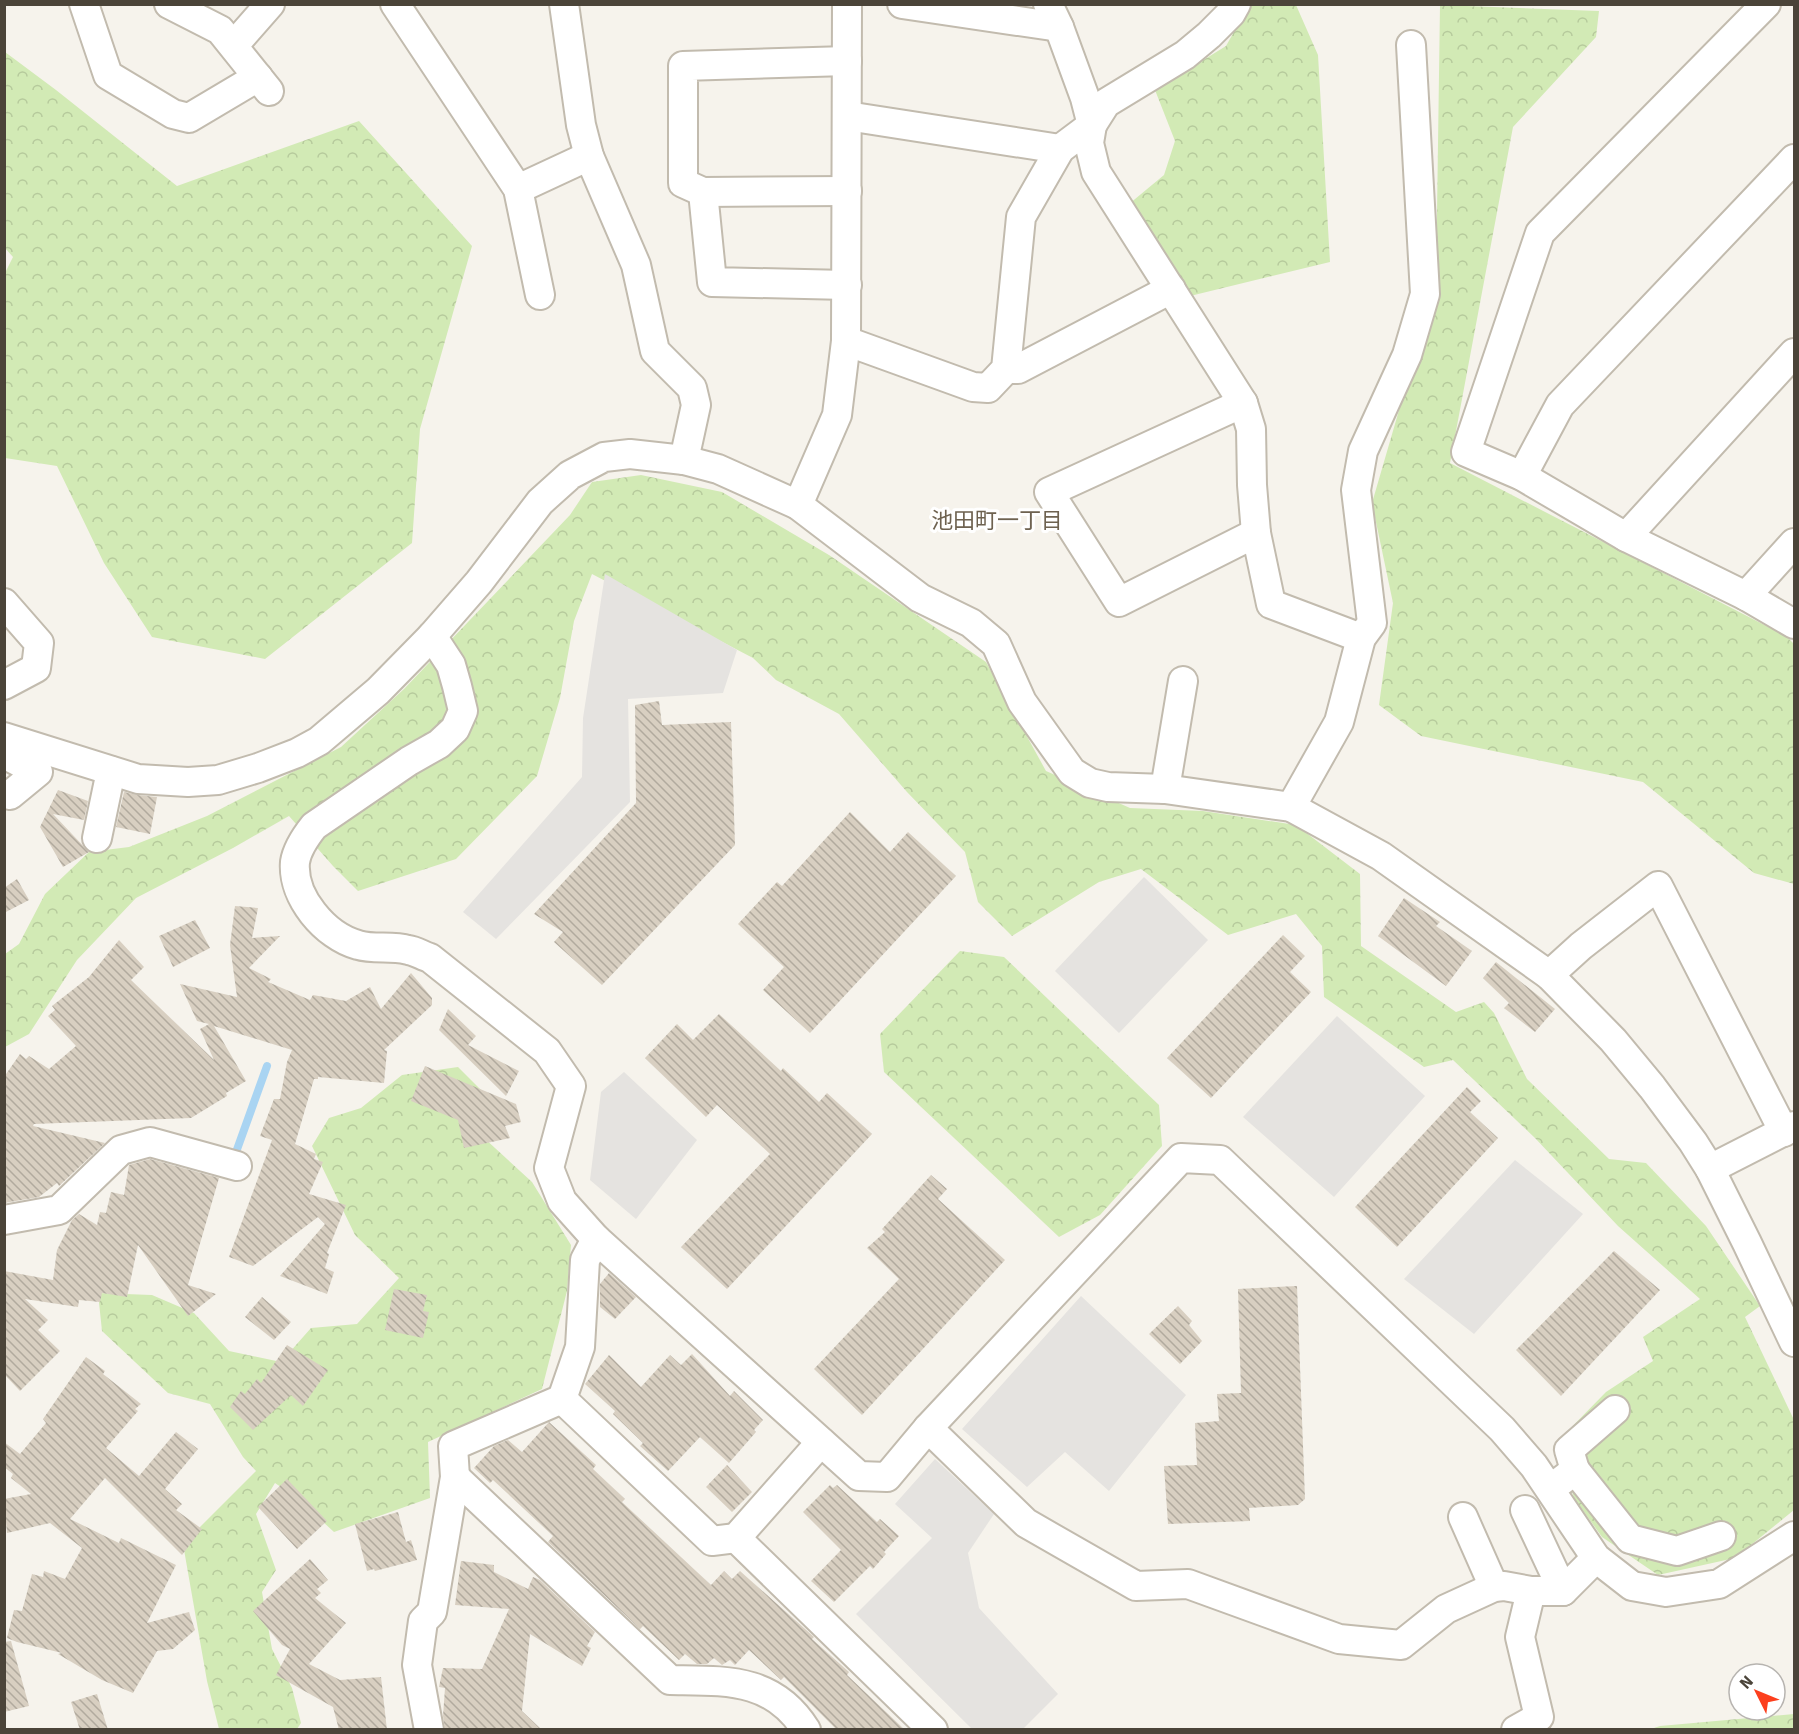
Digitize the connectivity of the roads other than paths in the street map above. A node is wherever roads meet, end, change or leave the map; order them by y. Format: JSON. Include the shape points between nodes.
{"nodes":[{"id":1,"x":84,"y":4,"type":"edge"},
{"id":2,"x":169,"y":4,"type":"edge"},
{"id":3,"x":270,"y":4,"type":"edge"},
{"id":4,"x":395,"y":4,"type":"edge"},
{"id":5,"x":564,"y":4,"type":"edge"},
{"id":6,"x":848,"y":4,"type":"edge"},
{"id":7,"x":902,"y":4,"type":"edge"},
{"id":8,"x":1236,"y":4,"type":"edge"},
{"id":9,"x":1766,"y":4,"type":"edge"},
{"id":10,"x":1053,"y":16,"type":"edge"},
{"id":11,"x":234,"y":45,"type":"junction"},
{"id":12,"x":1410,"y":45,"type":"dead end"},
{"id":13,"x":847,"y":62,"type":"junction"},
{"id":14,"x":847,"y":116,"type":"junction"},
{"id":15,"x":1092,"y":125,"type":"junction"},
{"id":16,"x":1060,"y":148,"type":"junction"},
{"id":17,"x":589,"y":156,"type":"junction"},
{"id":18,"x":1794,"y":159,"type":"edge"},
{"id":19,"x":518,"y":189,"type":"junction"},
{"id":20,"x":847,"y":191,"type":"junction"},
{"id":21,"x":703,"y":192,"type":"junction"},
{"id":22,"x":847,"y":285,"type":"junction"},
{"id":23,"x":1172,"y":288,"type":"junction"},
{"id":24,"x":540,"y":295,"type":"dead end"},
{"id":25,"x":846,"y":341,"type":"junction"},
{"id":26,"x":1794,"y":353,"type":"edge"},
{"id":27,"x":1006,"y":369,"type":"junction"},
{"id":28,"x":1243,"y":403,"type":"junction"},
{"id":29,"x":684,"y":460,"type":"junction"},
{"id":30,"x":1522,"y":476,"type":"junction"},
{"id":31,"x":798,"y":505,"type":"junction"},
{"id":32,"x":1256,"y":533,"type":"junction"},
{"id":33,"x":1626,"y":537,"type":"junction"},
{"id":34,"x":1794,"y":543,"type":"edge"},
{"id":35,"x":1746,"y":596,"type":"junction"},
{"id":36,"x":4,"y":603,"type":"edge"},
{"id":37,"x":1794,"y":624,"type":"edge"},
{"id":38,"x":432,"y":636,"type":"junction"},
{"id":39,"x":1361,"y":638,"type":"junction"},
{"id":40,"x":1183,"y":681,"type":"dead end"},
{"id":41,"x":4,"y":685,"type":"edge"},
{"id":42,"x":4,"y":737,"type":"edge"},
{"id":43,"x":4,"y":754,"type":"edge"},
{"id":44,"x":111,"y":771,"type":"junction"},
{"id":45,"x":1165,"y":789,"type":"junction"},
{"id":46,"x":10,"y":795,"type":"dead end"},
{"id":47,"x":1291,"y":807,"type":"junction"},
{"id":48,"x":97,"y":838,"type":"dead end"},
{"id":49,"x":1549,"y":975,"type":"junction"},
{"id":50,"x":1789,"y":1129,"type":"edge"},
{"id":51,"x":237,"y":1166,"type":"dead end"},
{"id":52,"x":1710,"y":1169,"type":"junction"},
{"id":53,"x":4,"y":1220,"type":"edge"},
{"id":54,"x":596,"y":1239,"type":"junction"},
{"id":55,"x":1794,"y":1342,"type":"edge"},
{"id":56,"x":562,"y":1399,"type":"junction"},
{"id":57,"x":1615,"y":1410,"type":"dead end"},
{"id":58,"x":928,"y":1428,"type":"junction"},
{"id":59,"x":821,"y":1442,"type":"junction"},
{"id":60,"x":1575,"y":1470,"type":"junction"},
{"id":61,"x":454,"y":1476,"type":"junction"},
{"id":62,"x":1550,"y":1490,"type":"junction"},
{"id":63,"x":1525,"y":1510,"type":"dead end"},
{"id":64,"x":1463,"y":1517,"type":"dead end"},
{"id":65,"x":1721,"y":1536,"type":"dead end"},
{"id":66,"x":1794,"y":1536,"type":"edge"},
{"id":67,"x":736,"y":1538,"type":"junction"},
{"id":68,"x":1596,"y":1558,"type":"junction"},
{"id":69,"x":1494,"y":1587,"type":"junction"},
{"id":70,"x":1532,"y":1591,"type":"junction"},
{"id":71,"x":1563,"y":1591,"type":"junction"},
{"id":72,"x":429,"y":1730,"type":"edge"},
{"id":73,"x":806,"y":1730,"type":"edge"},
{"id":74,"x":933,"y":1730,"type":"edge"},
{"id":75,"x":1516,"y":1730,"type":"edge"}],
"edges":[{"from":1,"to":11,"type":"street","via":[[108,75],[172,114],[189,118],[264,84]]},
{"from":2,"to":11,"type":"street","via":[[220,30]]},
{"from":3,"to":11,"type":"street"},
{"from":4,"to":19,"type":"street"},
{"from":5,"to":17,"type":"street","via":[[581,126]]},
{"from":6,"to":13,"type":"street"},
{"from":7,"to":10,"type":"street"},
{"from":8,"to":15,"type":"street","via":[[1231,14],[1185,55],[1106,104]]},
{"from":9,"to":30,"type":"street","via":[[1540,233],[1466,452]]},
{"from":10,"to":15,"type":"street"},
{"from":12,"to":39,"type":"street","via":[[1425,294],[1407,356],[1363,451],[1356,490],[1372,623]]},
{"from":13,"to":14,"type":"street"},
{"from":13,"to":21,"type":"street","via":[[683,66],[683,183]]},
{"from":14,"to":16,"type":"street"},
{"from":14,"to":20,"type":"street"},
{"from":15,"to":16,"type":"street"},
{"from":15,"to":23,"type":"street","via":[[1089,143],[1096,172]]},
{"from":16,"to":27,"type":"street","via":[[1021,217]]},
{"from":17,"to":19,"type":"street"},
{"from":17,"to":29,"type":"street","via":[[636,265],[656,351],[692,388],[696,405]]},
{"from":18,"to":30,"type":"street","via":[[1560,405]]},
{"from":19,"to":24,"type":"street"},
{"from":20,"to":21,"type":"street"},
{"from":20,"to":22,"type":"street"},
{"from":21,"to":22,"type":"street","via":[[712,282]]},
{"from":22,"to":25,"type":"street"},
{"from":23,"to":27,"type":"street","via":[[1018,369]]},
{"from":23,"to":28,"type":"street"},
{"from":25,"to":27,"type":"street","via":[[973,387],[988,388]]},
{"from":25,"to":31,"type":"street","via":[[837,415]]},
{"from":26,"to":33,"type":"street"},
{"from":28,"to":32,"type":"street","via":[[1251,429]]},
{"from":28,"to":32,"type":"street","via":[[1049,492],[1119,602]]},
{"from":29,"to":31,"type":"street","via":[[718,469]]},
{"from":29,"to":38,"type":"street","via":[[630,454],[604,457],[570,475],[540,502]]},
{"from":30,"to":33,"type":"street"},
{"from":31,"to":45,"type":"street","via":[[920,597],[971,623],[996,644],[1022,702],[1072,772],[1090,783],[1108,787]]},
{"from":32,"to":39,"type":"street","via":[[1271,604]]},
{"from":33,"to":35,"type":"street"},
{"from":34,"to":35,"type":"street"},
{"from":35,"to":37,"type":"street"},
{"from":36,"to":41,"type":"street","via":[[39,643],[36,668]]},
{"from":38,"to":44,"type":"street","via":[[339,726],[297,753],[218,780],[138,779]]},
{"from":38,"to":54,"type":"street","via":[[451,665],[463,711],[454,729],[439,744],[409,760],[314,826],[303,840],[295,862],[298,888],[303,901],[321,922],[342,938],[359,946],[408,949],[430,958],[547,1051],[571,1086],[549,1168],[562,1201]]},
{"from":39,"to":47,"type":"street","via":[[1339,722]]},
{"from":40,"to":45,"type":"street"},
{"from":42,"to":44,"type":"street"},
{"from":43,"to":46,"type":"street","via":[[38,772]]},
{"from":44,"to":48,"type":"street"},
{"from":45,"to":47,"type":"street"},
{"from":47,"to":49,"type":"street","via":[[1381,856]]},
{"from":49,"to":50,"type":"street","via":[[1658,886]]},
{"from":49,"to":52,"type":"street","via":[[1613,1040]]},
{"from":50,"to":52,"type":"street"},
{"from":51,"to":53,"type":"street","via":[[150,1142],[120,1150],[59,1210]]},
{"from":52,"to":55,"type":"street"},
{"from":54,"to":56,"type":"street","via":[[585,1260],[580,1347]]},
{"from":54,"to":59,"type":"street"},
{"from":56,"to":61,"type":"street","via":[[453,1446]]},
{"from":56,"to":67,"type":"street","via":[[712,1541]]},
{"from":57,"to":60,"type":"street","via":[[1569,1450]]},
{"from":58,"to":59,"type":"street","via":[[887,1477],[859,1476]]},
{"from":58,"to":62,"type":"street","via":[[1180,1158],[1220,1160],[1502,1429]]},
{"from":58,"to":69,"type":"street","via":[[1026,1523],[1136,1586],[1188,1584],[1339,1639],[1401,1645],[1446,1609]]},
{"from":59,"to":67,"type":"street"},
{"from":60,"to":62,"type":"street"},
{"from":60,"to":65,"type":"street","via":[[1630,1539],[1677,1551]]},
{"from":61,"to":72,"type":"street","via":[[432,1612],[423,1621],[417,1665]]},
{"from":61,"to":73,"type":"street","via":[[670,1680],[727,1681],[758,1687],[791,1708]]},
{"from":62,"to":68,"type":"street"},
{"from":63,"to":71,"type":"street"},
{"from":64,"to":69,"type":"street"},
{"from":66,"to":68,"type":"street","via":[[1719,1584],[1692,1590],[1666,1592],[1632,1586]]},
{"from":67,"to":74,"type":"street"},
{"from":68,"to":71,"type":"street"},
{"from":69,"to":70,"type":"street"},
{"from":70,"to":71,"type":"street"},
{"from":70,"to":75,"type":"street","via":[[1520,1637],[1539,1717]]}]}
